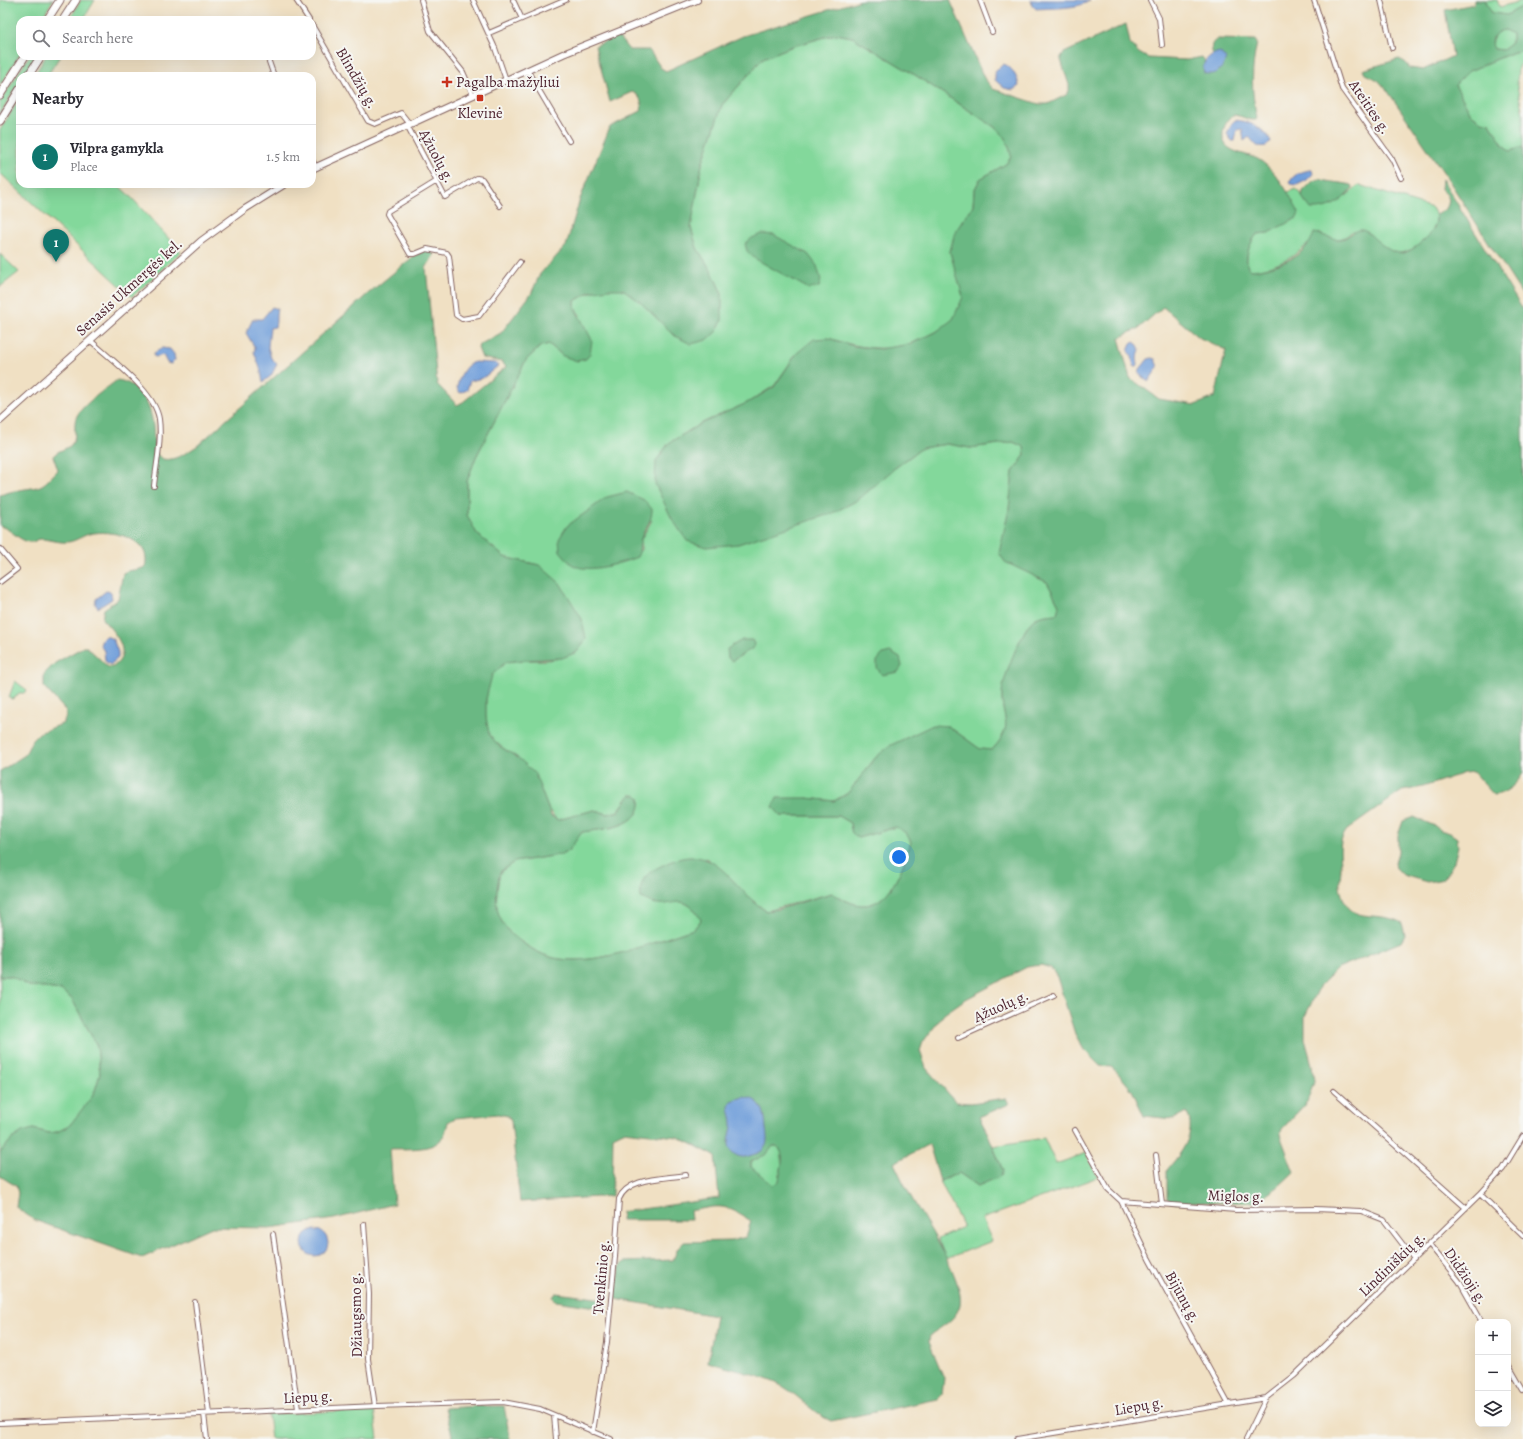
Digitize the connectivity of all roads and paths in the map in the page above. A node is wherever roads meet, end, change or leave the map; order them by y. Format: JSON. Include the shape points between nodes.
{"nodes":[{"id":1,"x":60,"y":0,"type":"edge"},
{"id":2,"x":76,"y":0,"type":"edge"},
{"id":3,"x":296,"y":0,"type":"edge"},
{"id":4,"x":421,"y":0,"type":"edge"},
{"id":5,"x":473,"y":0,"type":"edge"},
{"id":6,"x":513,"y":0,"type":"edge"},
{"id":7,"x":566,"y":0,"type":"edge"},
{"id":8,"x":697,"y":0,"type":"edge"},
{"id":9,"x":980,"y":0,"type":"edge"},
{"id":10,"x":1150,"y":0,"type":"edge"},
{"id":11,"x":1314,"y":0,"type":"edge"},
{"id":12,"x":1381,"y":0,"type":"edge"},
{"id":13,"x":50,"y":16,"type":"edge"},
{"id":14,"x":66,"y":16,"type":"edge"},
{"id":15,"x":306,"y":16,"type":"edge"},
{"id":16,"x":522,"y":19,"type":"junction"},
{"id":17,"x":316,"y":32,"type":"edge"},
{"id":18,"x":992,"y":32,"type":"dead end"},
{"id":19,"x":489,"y":33,"type":"junction"},
{"id":20,"x":1162,"y":44,"type":"dead end"},
{"id":21,"x":1392,"y":48,"type":"dead end"},
{"id":22,"x":22,"y":60,"type":"edge"},
{"id":23,"x":38,"y":60,"type":"edge"},
{"id":24,"x":268,"y":60,"type":"edge"},
{"id":25,"x":527,"y":70,"type":"junction"},
{"id":26,"x":31,"y":72,"type":"edge"},
{"id":27,"x":273,"y":72,"type":"edge"},
{"id":28,"x":506,"y":80,"type":"junction"},
{"id":29,"x":0,"y":95,"type":"edge"},
{"id":30,"x":16,"y":95,"type":"edge"},
{"id":31,"x":474,"y":95,"type":"junction"},
{"id":32,"x":0,"y":121,"type":"edge"},
{"id":33,"x":408,"y":124,"type":"junction"},
{"id":34,"x":569,"y":141,"type":"dead end"},
{"id":35,"x":316,"y":167,"type":"edge"},
{"id":36,"x":1401,"y":178,"type":"dead end"},
{"id":37,"x":437,"y":181,"type":"junction"},
{"id":38,"x":279,"y":188,"type":"edge"},
{"id":39,"x":500,"y":206,"type":"dead end"},
{"id":40,"x":520,"y":262,"type":"dead end"},
{"id":41,"x":90,"y":340,"type":"junction"},
{"id":42,"x":0,"y":421,"type":"edge"},
{"id":43,"x":154,"y":486,"type":"dead end"},
{"id":44,"x":0,"y":550,"type":"edge"},
{"id":45,"x":0,"y":582,"type":"edge"},
{"id":46,"x":1054,"y":995,"type":"dead end"},
{"id":47,"x":958,"y":1038,"type":"dead end"},
{"id":48,"x":1334,"y":1091,"type":"dead end"},
{"id":49,"x":1075,"y":1130,"type":"dead end"},
{"id":50,"x":1523,"y":1136,"type":"edge"},
{"id":51,"x":1156,"y":1155,"type":"dead end"},
{"id":52,"x":686,"y":1175,"type":"dead end"},
{"id":53,"x":1480,"y":1194,"type":"junction"},
{"id":54,"x":1121,"y":1201,"type":"junction"},
{"id":55,"x":1162,"y":1204,"type":"junction"},
{"id":56,"x":1466,"y":1208,"type":"junction"},
{"id":57,"x":364,"y":1224,"type":"dead end"},
{"id":58,"x":273,"y":1234,"type":"dead end"},
{"id":59,"x":1523,"y":1236,"type":"edge"},
{"id":60,"x":1429,"y":1244,"type":"junction"},
{"id":61,"x":1414,"y":1259,"type":"junction"},
{"id":62,"x":195,"y":1302,"type":"dead end"},
{"id":63,"x":1480,"y":1319,"type":"edge"},
{"id":64,"x":1511,"y":1369,"type":"edge"},
{"id":65,"x":1523,"y":1390,"type":"edge"},
{"id":66,"x":1266,"y":1398,"type":"junction"},
{"id":67,"x":1228,"y":1403,"type":"junction"},
{"id":68,"x":375,"y":1406,"type":"junction"},
{"id":69,"x":298,"y":1409,"type":"junction"},
{"id":70,"x":209,"y":1413,"type":"junction"},
{"id":71,"x":204,"y":1414,"type":"junction"},
{"id":72,"x":554,"y":1415,"type":"junction"},
{"id":73,"x":0,"y":1423,"type":"edge"},
{"id":74,"x":593,"y":1432,"type":"junction"},
{"id":75,"x":206,"y":1439,"type":"edge"},
{"id":76,"x":556,"y":1439,"type":"edge"},
{"id":77,"x":611,"y":1439,"type":"edge"},
{"id":78,"x":1017,"y":1439,"type":"edge"},
{"id":79,"x":1246,"y":1439,"type":"edge"}],
"edges":[{"from":1,"to":13,"type":"highway"},
{"from":2,"to":14,"type":"highway"},
{"from":3,"to":15,"type":"street"},
{"from":4,"to":31,"type":"street","via":[[430,31],[463,72]]},
{"from":5,"to":19,"type":"street"},
{"from":6,"to":16,"type":"street"},
{"from":7,"to":16,"type":"street"},
{"from":8,"to":25,"type":"main road"},
{"from":9,"to":18,"type":"street"},
{"from":10,"to":20,"type":"street","via":[[1160,18]]},
{"from":11,"to":36,"type":"street","name":"Ateities g.","via":[[1342,89],[1392,160]]},
{"from":12,"to":21,"type":"street"},
{"from":16,"to":19,"type":"street"},
{"from":17,"to":33,"type":"street","name":"Blindžių g.","via":[[368,121],[375,124],[401,113]]},
{"from":19,"to":28,"type":"street"},
{"from":22,"to":29,"type":"highway"},
{"from":23,"to":26,"type":"highway"},
{"from":24,"to":27,"type":"street"},
{"from":25,"to":28,"type":"main road"},
{"from":25,"to":34,"type":"street"},
{"from":28,"to":31,"type":"main road"},
{"from":30,"to":32,"type":"highway"},
{"from":31,"to":33,"type":"main road"},
{"from":33,"to":35,"type":"main road"},
{"from":33,"to":37,"type":"street","name":"Ąžuolų g."},
{"from":37,"to":39,"type":"street","name":"Ąžuolų g.","via":[[445,197],[477,178],[482,179]]},
{"from":37,"to":40,"type":"street","via":[[387,214],[410,254],[427,249],[447,253],[451,261],[456,315],[462,319],[479,316]]},
{"from":38,"to":41,"type":"main road","name":"Senasis Ukmergės kel.","via":[[201,241]]},
{"from":41,"to":42,"type":"main road","name":"Senasis Ukmergės kel."},
{"from":41,"to":43,"type":"street","via":[[143,390],[157,411],[159,438]]},
{"from":44,"to":45,"type":"street","via":[[18,569]]},
{"from":46,"to":47,"type":"street","name":"Ąžuolų g."},
{"from":48,"to":56,"type":"street"},
{"from":49,"to":54,"type":"street","via":[[1108,1189]]},
{"from":50,"to":53,"type":"street","name":"Lindiniškių g.","via":[[1503,1169]]},
{"from":51,"to":55,"type":"street"},
{"from":52,"to":74,"type":"street","name":"Tvenkinio g.","via":[[632,1184],[618,1199],[616,1257],[607,1341]]},
{"from":53,"to":56,"type":"street","name":"Lindiniškių g."},
{"from":53,"to":59,"type":"street"},
{"from":54,"to":55,"type":"street","name":"Miglos g."},
{"from":54,"to":67,"type":"street","name":"Bijūnų g.","via":[[1149,1259]]},
{"from":55,"to":61,"type":"street","name":"Miglos g.","via":[[1236,1210],[1361,1211],[1384,1220]]},
{"from":56,"to":60,"type":"street","name":"Lindiniškių g."},
{"from":57,"to":68,"type":"street","name":"Džiaugsmo g.","via":[[369,1294],[368,1359]]},
{"from":58,"to":69,"type":"street"},
{"from":60,"to":61,"type":"street","name":"Lindiniškių g."},
{"from":60,"to":63,"type":"street","name":"Didžioji g.","via":[[1459,1281]]},
{"from":61,"to":66,"type":"street","name":"Lindiniškių g.","via":[[1294,1376]]},
{"from":62,"to":70,"type":"street"},
{"from":64,"to":65,"type":"street"},
{"from":66,"to":67,"type":"street","name":"Liepų g."},
{"from":66,"to":79,"type":"street"},
{"from":67,"to":78,"type":"street","name":"Liepų g."},
{"from":68,"to":69,"type":"street","name":"Liepų g."},
{"from":68,"to":72,"type":"street","name":"Liepų g.","via":[[503,1402],[521,1404]]},
{"from":69,"to":70,"type":"street","name":"Liepų g."},
{"from":70,"to":71,"type":"street","name":"Liepų g."},
{"from":71,"to":73,"type":"street","name":"Liepų g."},
{"from":71,"to":75,"type":"street"},
{"from":72,"to":74,"type":"street","name":"Liepų g."},
{"from":72,"to":76,"type":"street"},
{"from":74,"to":77,"type":"street","name":"Liepų g."}]}
